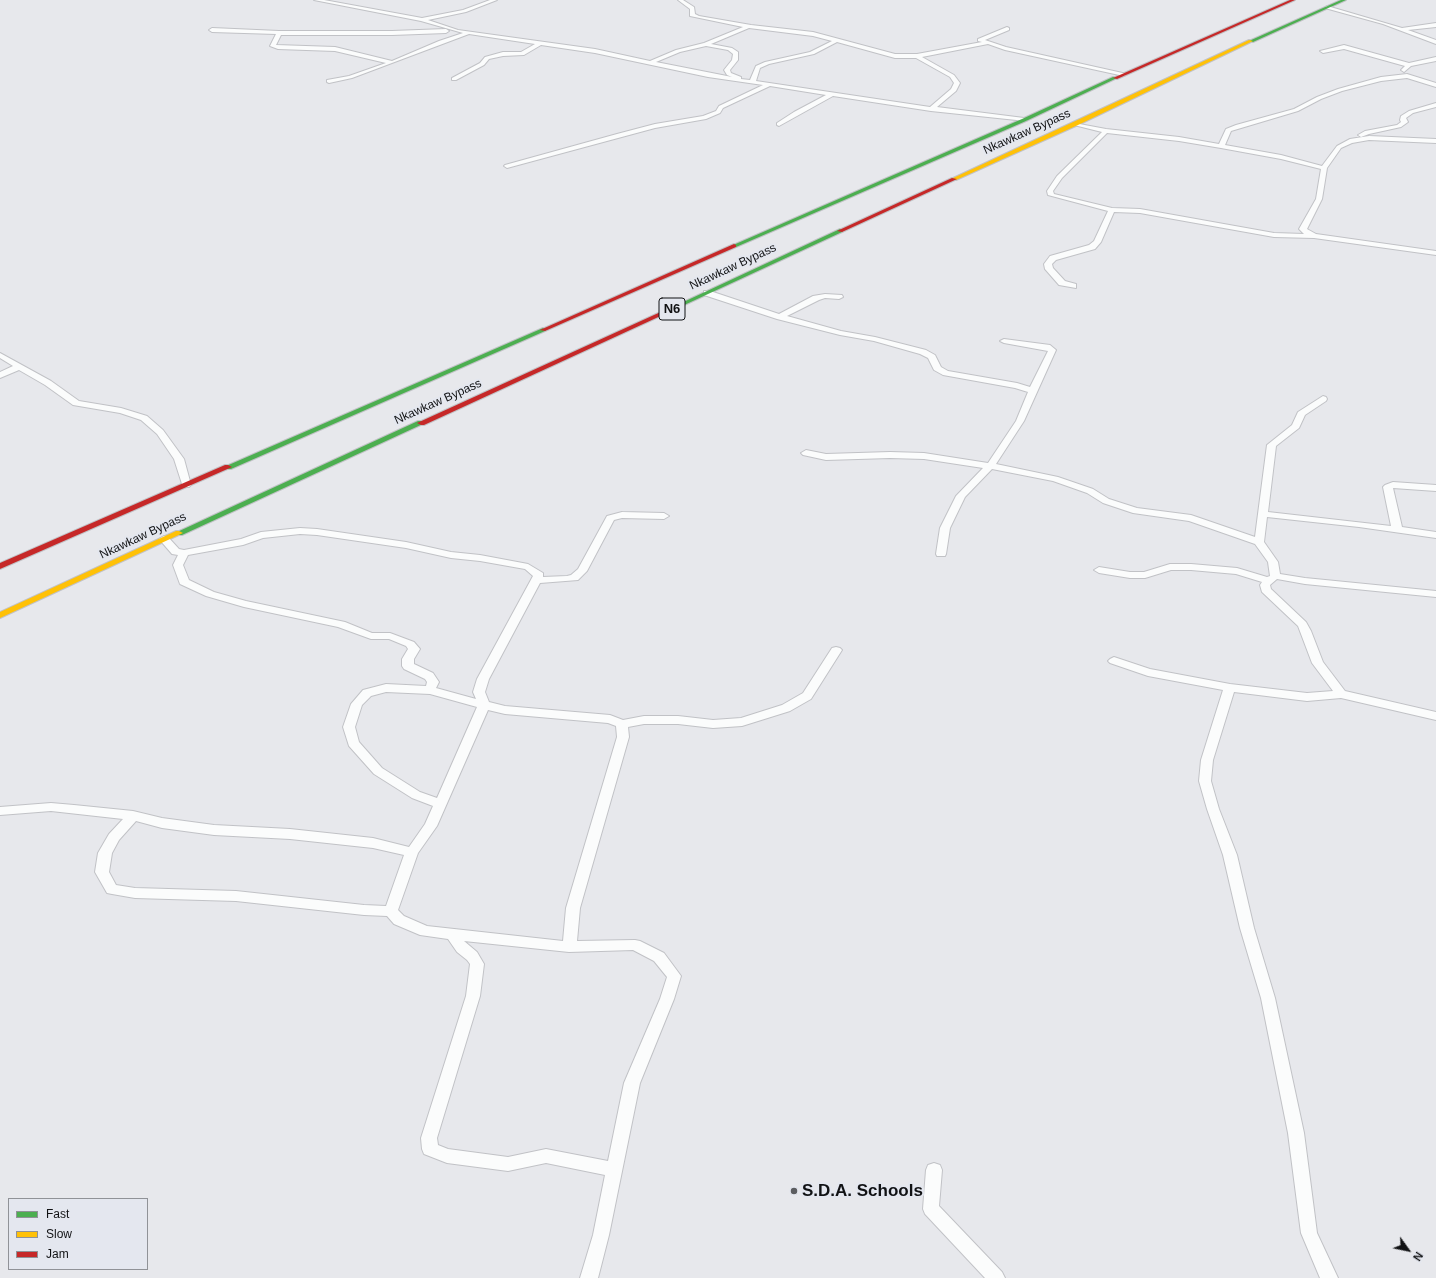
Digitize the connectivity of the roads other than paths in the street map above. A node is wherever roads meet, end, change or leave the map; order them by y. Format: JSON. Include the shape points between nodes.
{"nodes":[{"id":1,"x":316,"y":0,"type":"edge"},
{"id":2,"x":495,"y":0,"type":"edge"},
{"id":3,"x":680,"y":0,"type":"edge"},
{"id":4,"x":1293,"y":0,"type":"edge"},
{"id":5,"x":1344,"y":0,"type":"edge"},
{"id":6,"x":1327,"y":6,"type":"junction"},
{"id":7,"x":422,"y":20,"type":"junction"},
{"id":8,"x":1436,"y":25,"type":"edge"},
{"id":9,"x":751,"y":27,"type":"junction"},
{"id":10,"x":1401,"y":29,"type":"junction"},
{"id":11,"x":212,"y":30,"type":"dead end"},
{"id":12,"x":454,"y":30,"type":"junction"},
{"id":13,"x":1007,"y":30,"type":"dead end"},
{"id":14,"x":279,"y":33,"type":"junction"},
{"id":15,"x":470,"y":33,"type":"junction"},
{"id":16,"x":837,"y":40,"type":"junction"},
{"id":17,"x":1436,"y":42,"type":"edge"},
{"id":18,"x":540,"y":43,"type":"junction"},
{"id":19,"x":986,"y":43,"type":"junction"},
{"id":20,"x":706,"y":44,"type":"junction"},
{"id":21,"x":1323,"y":51,"type":"dead end"},
{"id":22,"x":917,"y":56,"type":"junction"},
{"id":23,"x":1436,"y":59,"type":"edge"},
{"id":24,"x":393,"y":62,"type":"junction"},
{"id":25,"x":650,"y":62,"type":"junction"},
{"id":26,"x":1409,"y":65,"type":"junction"},
{"id":27,"x":1124,"y":74,"type":"junction"},
{"id":28,"x":1407,"y":76,"type":"junction"},
{"id":29,"x":454,"y":79,"type":"dead end"},
{"id":30,"x":740,"y":79,"type":"junction"},
{"id":31,"x":329,"y":81,"type":"dead end"},
{"id":32,"x":753,"y":81,"type":"junction"},
{"id":33,"x":771,"y":84,"type":"junction"},
{"id":34,"x":1436,"y":85,"type":"edge"},
{"id":35,"x":832,"y":94,"type":"junction"},
{"id":36,"x":1436,"y":105,"type":"edge"},
{"id":37,"x":931,"y":109,"type":"junction"},
{"id":38,"x":1024,"y":120,"type":"junction"},
{"id":39,"x":779,"y":124,"type":"dead end"},
{"id":40,"x":1076,"y":124,"type":"junction"},
{"id":41,"x":1106,"y":131,"type":"junction"},
{"id":42,"x":1350,"y":141,"type":"junction"},
{"id":43,"x":1436,"y":141,"type":"edge"},
{"id":44,"x":1221,"y":146,"type":"junction"},
{"id":45,"x":507,"y":166,"type":"dead end"},
{"id":46,"x":1324,"y":168,"type":"junction"},
{"id":47,"x":1112,"y":210,"type":"junction"},
{"id":48,"x":1314,"y":236,"type":"junction"},
{"id":49,"x":1436,"y":252,"type":"edge"},
{"id":50,"x":1073,"y":286,"type":"dead end"},
{"id":51,"x":707,"y":293,"type":"junction"},
{"id":52,"x":839,"y":297,"type":"dead end"},
{"id":53,"x":780,"y":317,"type":"junction"},
{"id":54,"x":1004,"y":341,"type":"dead end"},
{"id":55,"x":0,"y":355,"type":"edge"},
{"id":56,"x":20,"y":366,"type":"junction"},
{"id":57,"x":0,"y":375,"type":"edge"},
{"id":58,"x":1033,"y":391,"type":"junction"},
{"id":59,"x":1323,"y":399,"type":"dead end"},
{"id":60,"x":806,"y":453,"type":"dead end"},
{"id":61,"x":990,"y":466,"type":"junction"},
{"id":62,"x":186,"y":485,"type":"junction"},
{"id":63,"x":1436,"y":488,"type":"edge"},
{"id":64,"x":1263,"y":514,"type":"junction"},
{"id":65,"x":664,"y":516,"type":"dead end"},
{"id":66,"x":1396,"y":529,"type":"junction"},
{"id":67,"x":1436,"y":535,"type":"edge"},
{"id":68,"x":164,"y":539,"type":"junction"},
{"id":69,"x":1259,"y":542,"type":"junction"},
{"id":70,"x":184,"y":553,"type":"junction"},
{"id":71,"x":941,"y":554,"type":"dead end"},
{"id":72,"x":0,"y":566,"type":"edge"},
{"id":73,"x":1099,"y":570,"type":"dead end"},
{"id":74,"x":1272,"y":578,"type":"junction"},
{"id":75,"x":537,"y":580,"type":"junction"},
{"id":76,"x":1436,"y":594,"type":"edge"},
{"id":77,"x":0,"y":615,"type":"edge"},
{"id":78,"x":836,"y":650,"type":"dead end"},
{"id":79,"x":1114,"y":661,"type":"dead end"},
{"id":80,"x":1230,"y":688,"type":"junction"},
{"id":81,"x":430,"y":690,"type":"junction"},
{"id":82,"x":1341,"y":694,"type":"junction"},
{"id":83,"x":484,"y":705,"type":"junction"},
{"id":84,"x":1436,"y":716,"type":"edge"},
{"id":85,"x":622,"y":724,"type":"junction"},
{"id":86,"x":440,"y":804,"type":"junction"},
{"id":87,"x":0,"y":811,"type":"edge"},
{"id":88,"x":133,"y":816,"type":"junction"},
{"id":89,"x":412,"y":852,"type":"junction"},
{"id":90,"x":391,"y":911,"type":"junction"},
{"id":91,"x":455,"y":934,"type":"junction"},
{"id":92,"x":569,"y":947,"type":"junction"},
{"id":93,"x":614,"y":1169,"type":"junction"},
{"id":94,"x":934,"y":1170,"type":"dead end"},
{"id":95,"x":589,"y":1278,"type":"edge"},
{"id":96,"x":996,"y":1278,"type":"edge"},
{"id":97,"x":1329,"y":1278,"type":"edge"}],
"edges":[{"from":1,"to":7,"type":"street"},
{"from":2,"to":7,"type":"street","via":[[464,11]]},
{"from":3,"to":9,"type":"street","via":[[692,8],[692,15]]},
{"from":4,"to":27,"type":"highway","name":"Nkawkaw Bypass","number":"N6"},
{"from":5,"to":6,"type":"highway","name":"Nkawkaw Bypass","number":"N6"},
{"from":6,"to":10,"type":"street"},
{"from":6,"to":40,"type":"highway","name":"Nkawkaw Bypass","number":"N6"},
{"from":7,"to":12,"type":"street"},
{"from":8,"to":10,"type":"street"},
{"from":9,"to":16,"type":"street","via":[[813,34]]},
{"from":9,"to":20,"type":"street"},
{"from":10,"to":17,"type":"street"},
{"from":11,"to":14,"type":"street"},
{"from":12,"to":14,"type":"street"},
{"from":12,"to":15,"type":"street"},
{"from":13,"to":19,"type":"street","via":[[980,40]]},
{"from":14,"to":24,"type":"street","via":[[273,46],[335,49]]},
{"from":15,"to":18,"type":"street"},
{"from":15,"to":24,"type":"street"},
{"from":16,"to":22,"type":"street","via":[[895,56]]},
{"from":16,"to":32,"type":"street","via":[[812,53],[758,67]]},
{"from":18,"to":25,"type":"street"},
{"from":18,"to":29,"type":"street","via":[[522,54],[503,54],[488,58]]},
{"from":19,"to":22,"type":"street"},
{"from":19,"to":27,"type":"street"},
{"from":20,"to":25,"type":"street"},
{"from":20,"to":30,"type":"street","via":[[736,53],[735,60],[727,70],[729,74]]},
{"from":21,"to":26,"type":"street","via":[[1344,47]]},
{"from":22,"to":37,"type":"street","via":[[952,76],[957,83],[945,99]]},
{"from":23,"to":26,"type":"street"},
{"from":24,"to":31,"type":"street","via":[[350,77]]},
{"from":25,"to":30,"type":"street"},
{"from":26,"to":28,"type":"street","via":[[1404,70]]},
{"from":27,"to":38,"type":"highway","name":"Nkawkaw Bypass","number":"N6"},
{"from":28,"to":34,"type":"street"},
{"from":28,"to":44,"type":"street","via":[[1381,79],[1340,90],[1296,110],[1238,126],[1228,130]]},
{"from":30,"to":32,"type":"street"},
{"from":32,"to":33,"type":"street"},
{"from":33,"to":35,"type":"street"},
{"from":33,"to":45,"type":"street","via":[[704,118],[633,132]]},
{"from":35,"to":37,"type":"street"},
{"from":35,"to":39,"type":"street"},
{"from":36,"to":42,"type":"street","via":[[1412,112],[1403,118],[1406,122],[1399,126],[1367,132]]},
{"from":37,"to":38,"type":"street"},
{"from":38,"to":62,"type":"highway","name":"Nkawkaw Bypass","number":"N6"},
{"from":40,"to":41,"type":"street"},
{"from":40,"to":51,"type":"highway","name":"Nkawkaw Bypass","number":"N6"},
{"from":41,"to":44,"type":"street"},
{"from":41,"to":47,"type":"street","via":[[1076,159],[1050,190],[1050,194]]},
{"from":42,"to":43,"type":"street","via":[[1369,138]]},
{"from":42,"to":46,"type":"street","via":[[1339,147]]},
{"from":44,"to":46,"type":"street"},
{"from":46,"to":48,"type":"street","via":[[1319,199],[1303,229]]},
{"from":47,"to":48,"type":"street","via":[[1140,211],[1274,235]]},
{"from":47,"to":50,"type":"street","via":[[1097,242],[1092,247],[1053,258],[1048,264],[1049,269],[1062,283]]},
{"from":48,"to":49,"type":"street"},
{"from":51,"to":53,"type":"street"},
{"from":51,"to":68,"type":"highway","name":"Nkawkaw Bypass","number":"N6"},
{"from":52,"to":53,"type":"street","via":[[816,298]]},
{"from":53,"to":58,"type":"street","via":[[924,352],[932,357],[936,368],[946,373]]},
{"from":54,"to":58,"type":"street","via":[[1052,350]]},
{"from":55,"to":56,"type":"street"},
{"from":56,"to":57,"type":"street"},
{"from":56,"to":62,"type":"street","via":[[76,403],[134,414],[153,424],[179,459]]},
{"from":58,"to":61,"type":"street","via":[[1020,421]]},
{"from":59,"to":64,"type":"street","via":[[1301,414],[1296,426],[1272,446]]},
{"from":60,"to":61,"type":"street","via":[[826,457],[924,456]]},
{"from":61,"to":69,"type":"street","via":[[1055,479],[1136,511],[1191,518]]},
{"from":61,"to":71,"type":"street","via":[[961,496],[945,528]]},
{"from":62,"to":72,"type":"highway","name":"Nkawkaw Bypass","number":"N6"},
{"from":63,"to":66,"type":"street","via":[[1393,485],[1388,487]]},
{"from":64,"to":66,"type":"street"},
{"from":64,"to":69,"type":"street"},
{"from":65,"to":75,"type":"street","via":[[622,514],[610,518],[582,571],[574,578]]},
{"from":66,"to":67,"type":"street"},
{"from":68,"to":70,"type":"street","via":[[176,552]]},
{"from":68,"to":77,"type":"highway","name":"Nkawkaw Bypass","number":"N6"},
{"from":69,"to":74,"type":"street","via":[[1274,562]]},
{"from":70,"to":75,"type":"street","via":[[243,542],[261,535],[317,532],[528,567],[539,575]]},
{"from":70,"to":81,"type":"street","via":[[178,566],[184,582],[210,594],[244,604],[341,624],[371,636],[390,636],[410,644],[414,649],[408,659],[408,666],[429,676],[433,682]]},
{"from":73,"to":74,"type":"street","via":[[1145,575],[1170,567],[1191,567],[1237,571]]},
{"from":74,"to":76,"type":"street"},
{"from":74,"to":82,"type":"street","via":[[1265,585],[1266,590],[1302,624],[1318,663]]},
{"from":75,"to":83,"type":"street","via":[[483,679],[479,692]]},
{"from":78,"to":85,"type":"street","via":[[807,696],[786,708],[742,722],[714,724],[644,720]]},
{"from":79,"to":80,"type":"street","via":[[1148,672]]},
{"from":80,"to":82,"type":"street","via":[[1307,697]]},
{"from":80,"to":97,"type":"street","via":[[1207,760],[1206,781],[1230,855],[1247,928],[1268,998],[1296,1133],[1310,1233]]},
{"from":81,"to":83,"type":"street"},
{"from":81,"to":86,"type":"street","via":[[386,688],[367,693],[357,704],[349,726],[353,743],[378,771],[416,795]]},
{"from":82,"to":84,"type":"street"},
{"from":83,"to":85,"type":"street","via":[[505,710],[610,719]]},
{"from":83,"to":86,"type":"street"},
{"from":85,"to":92,"type":"street","via":[[623,737],[573,908]]},
{"from":86,"to":89,"type":"street","via":[[431,826]]},
{"from":87,"to":88,"type":"street","via":[[51,807]]},
{"from":88,"to":89,"type":"street","via":[[214,830],[290,834],[374,843]]},
{"from":88,"to":90,"type":"street","via":[[114,837],[105,853],[102,872],[112,889],[135,893],[236,896]]},
{"from":89,"to":90,"type":"street"},
{"from":90,"to":91,"type":"street","via":[[399,920],[425,931]]},
{"from":91,"to":92,"type":"street"},
{"from":91,"to":93,"type":"street","via":[[455,939],[477,964],[473,996],[429,1138],[430,1149],[447,1156],[508,1164],[546,1156]]},
{"from":92,"to":93,"type":"street","via":[[635,945],[659,957],[674,976],[632,1083]]},
{"from":93,"to":95,"type":"street","via":[[601,1235]]},
{"from":94,"to":96,"type":"street","via":[[931,1209]]}]}
